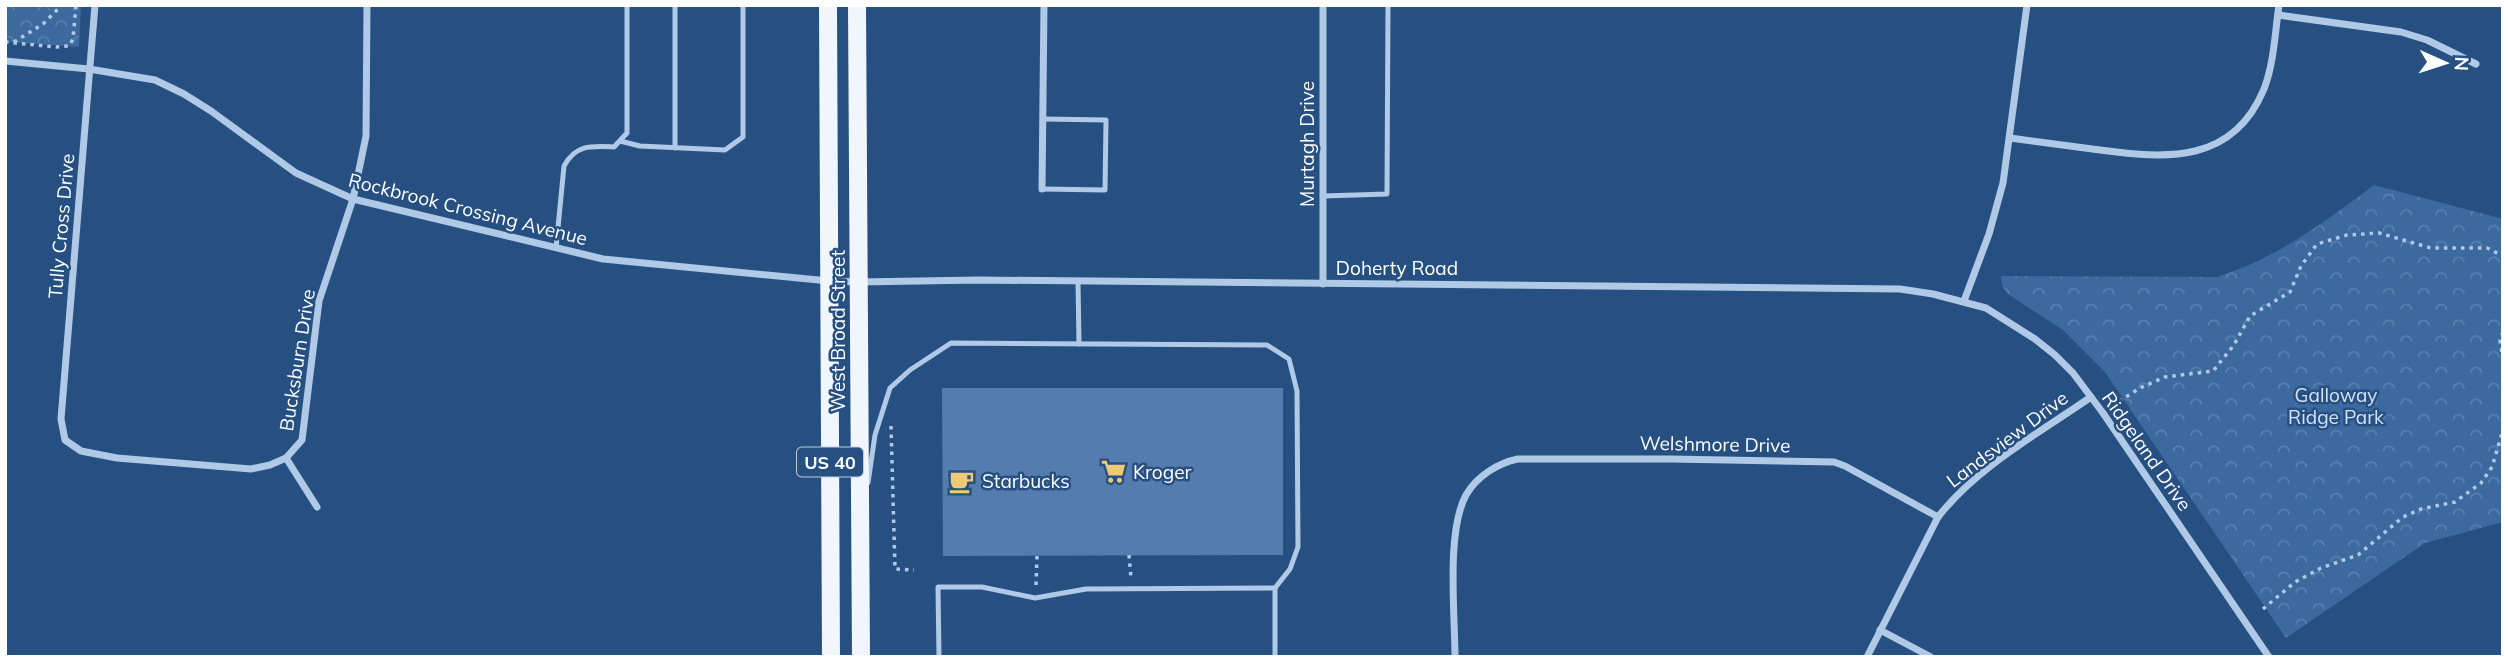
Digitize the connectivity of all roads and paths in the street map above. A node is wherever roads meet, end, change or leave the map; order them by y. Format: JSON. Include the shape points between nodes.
{"nodes":[{"id":1,"x":62,"y":5,"type":"edge"},
{"id":2,"x":76,"y":5,"type":"edge"},
{"id":3,"x":95,"y":5,"type":"edge"},
{"id":4,"x":367,"y":5,"type":"edge"},
{"id":5,"x":627,"y":5,"type":"edge"},
{"id":6,"x":675,"y":5,"type":"edge"},
{"id":7,"x":743,"y":5,"type":"edge"},
{"id":8,"x":828,"y":5,"type":"edge"},
{"id":9,"x":857,"y":5,"type":"edge"},
{"id":10,"x":1044,"y":5,"type":"edge"},
{"id":11,"x":1322,"y":5,"type":"edge"},
{"id":12,"x":1388,"y":5,"type":"edge"},
{"id":13,"x":2027,"y":5,"type":"edge"},
{"id":14,"x":2279,"y":5,"type":"edge"},
{"id":15,"x":2278,"y":15,"type":"junction"},
{"id":16,"x":5,"y":42,"type":"edge"},
{"id":17,"x":12,"y":43,"type":"junction"},
{"id":18,"x":5,"y":61,"type":"edge"},
{"id":19,"x":2476,"y":64,"type":"dead end"},
{"id":20,"x":89,"y":69,"type":"junction"},
{"id":21,"x":1043,"y":119,"type":"junction"},
{"id":22,"x":2010,"y":138,"type":"junction"},
{"id":23,"x":620,"y":141,"type":"junction"},
{"id":24,"x":675,"y":148,"type":"junction"},
{"id":25,"x":1042,"y":189,"type":"joint"},
{"id":26,"x":1323,"y":196,"type":"junction"},
{"id":27,"x":353,"y":199,"type":"junction"},
{"id":28,"x":556,"y":248,"type":"junction"},
{"id":29,"x":2503,"y":256,"type":"edge"},
{"id":30,"x":829,"y":281,"type":"junction"},
{"id":31,"x":1078,"y":281,"type":"junction"},
{"id":32,"x":859,"y":282,"type":"junction"},
{"id":33,"x":1324,"y":284,"type":"junction"},
{"id":34,"x":1964,"y":301,"type":"junction"},
{"id":35,"x":2503,"y":332,"type":"edge"},
{"id":36,"x":1079,"y":344,"type":"junction"},
{"id":37,"x":2503,"y":360,"type":"edge"},
{"id":38,"x":890,"y":388,"type":"junction"},
{"id":39,"x":2091,"y":397,"type":"junction"},
{"id":40,"x":2103,"y":413,"type":"junction"},
{"id":41,"x":2503,"y":430,"type":"edge"},
{"id":42,"x":71,"y":446,"type":"joint"},
{"id":43,"x":286,"y":458,"type":"junction"},
{"id":44,"x":317,"y":507,"type":"dead end"},
{"id":45,"x":1938,"y":517,"type":"junction"},
{"id":46,"x":860,"y":533,"type":"junction"},
{"id":47,"x":1129,"y":555,"type":"dead end"},
{"id":48,"x":1037,"y":556,"type":"dead end"},
{"id":49,"x":914,"y":570,"type":"dead end"},
{"id":50,"x":1132,"y":588,"type":"junction"},
{"id":51,"x":1275,"y":588,"type":"junction"},
{"id":52,"x":1035,"y":598,"type":"junction"},
{"id":53,"x":2263,"y":609,"type":"dead end"},
{"id":54,"x":1880,"y":630,"type":"junction"},
{"id":55,"x":831,"y":657,"type":"edge"},
{"id":56,"x":861,"y":657,"type":"edge"},
{"id":57,"x":939,"y":657,"type":"edge"},
{"id":58,"x":1275,"y":657,"type":"edge"},
{"id":59,"x":1455,"y":657,"type":"edge"},
{"id":60,"x":1867,"y":657,"type":"edge"},
{"id":61,"x":1931,"y":657,"type":"edge"},
{"id":62,"x":2269,"y":657,"type":"edge"}],
"edges":[{"from":1,"to":17,"type":"path","via":[[43,24]]},
{"from":2,"to":17,"type":"path","via":[[69,46]]},
{"from":3,"to":20,"type":"street","name":"Tully Cross Drive"},
{"from":4,"to":27,"type":"street","name":"Bucksburn Drive","via":[[366,136]]},
{"from":5,"to":23,"type":"lane","via":[[627,134]]},
{"from":6,"to":24,"type":"lane"},
{"from":7,"to":24,"type":"lane","via":[[743,137],[724,150]]},
{"from":8,"to":30,"type":"main road","name":"West Broad Street","number":"US 40"},
{"from":9,"to":32,"type":"main road","name":"West Broad Street","number":"US 40"},
{"from":10,"to":21,"type":"street"},
{"from":11,"to":26,"type":"street","name":"Murtagh Drive"},
{"from":12,"to":26,"type":"lane","via":[[1387,194]]},
{"from":13,"to":22,"type":"street"},
{"from":14,"to":15,"type":"street"},
{"from":15,"to":19,"type":"street","via":[[2401,32]]},
{"from":15,"to":22,"type":"street","via":[[2271,65],[2254,107],[2231,134],[2205,149],[2150,157]]},
{"from":16,"to":17,"type":"path"},
{"from":18,"to":20,"type":"street","name":"Rockbrook Crossing Avenue"},
{"from":20,"to":27,"type":"street","name":"Rockbrook Crossing Avenue","via":[[155,80],[184,94],[296,173]]},
{"from":20,"to":42,"type":"street","name":"Tully Cross Drive","via":[[61,419],[65,440]]},
{"from":21,"to":25,"type":"street"},
{"from":21,"to":25,"type":"lane","via":[[1106,120],[1105,190]]},
{"from":22,"to":34,"type":"street","via":[[1989,234]]},
{"from":23,"to":24,"type":"lane"},
{"from":23,"to":28,"type":"lane","via":[[614,147],[590,145],[570,155],[564,166]]},
{"from":26,"to":33,"type":"street","name":"Murtagh Drive"},
{"from":27,"to":28,"type":"street","name":"Rockbrook Crossing Avenue"},
{"from":27,"to":43,"type":"street","name":"Bucksburn Drive","via":[[319,301],[302,440]]},
{"from":28,"to":30,"type":"street","name":"Rockbrook Crossing Avenue","via":[[603,259]]},
{"from":29,"to":40,"type":"path","via":[[2487,248],[2431,248],[2379,233],[2347,235],[2317,244],[2290,292],[2250,316],[2213,371],[2165,377]]},
{"from":30,"to":32,"type":"street","name":"Doherty Road"},
{"from":30,"to":55,"type":"main road","name":"West Broad Street","number":"US 40"},
{"from":31,"to":32,"type":"street","name":"Doherty Road"},
{"from":31,"to":33,"type":"street","name":"Doherty Road"},
{"from":31,"to":36,"type":"lane"},
{"from":32,"to":46,"type":"main road","name":"West Broad Street","number":"US 40"},
{"from":33,"to":34,"type":"street","name":"Doherty Road","via":[[1900,289]]},
{"from":34,"to":39,"type":"street","name":"Ridgeland Drive","via":[[1986,308],[2035,339],[2073,373]]},
{"from":35,"to":37,"type":"path"},
{"from":36,"to":38,"type":"lane","via":[[951,343]]},
{"from":36,"to":51,"type":"lane","via":[[1267,345],[1289,359],[1297,391],[1298,547],[1290,569]]},
{"from":38,"to":46,"type":"lane","via":[[876,435]]},
{"from":38,"to":49,"type":"path","via":[[895,569]]},
{"from":39,"to":40,"type":"street","name":"Ridgeland Drive"},
{"from":39,"to":45,"type":"street","name":"Landsview Drive","via":[[1969,482]]},
{"from":40,"to":62,"type":"street","name":"Ridgeland Drive"},
{"from":41,"to":53,"type":"path","via":[[2482,483],[2455,502],[2403,517],[2358,555],[2295,582]]},
{"from":42,"to":43,"type":"street","name":"Bucksburn Drive","via":[[117,458],[251,469]]},
{"from":43,"to":44,"type":"street"},
{"from":45,"to":54,"type":"street","name":"Landsview Drive"},
{"from":45,"to":59,"type":"street","name":"Welshmore Drive","via":[[1845,466],[1823,461],[1507,461],[1482,476],[1465,497],[1455,533]]},
{"from":46,"to":56,"type":"main road","name":"West Broad Street","number":"US 40"},
{"from":47,"to":50,"type":"path"},
{"from":48,"to":52,"type":"path"},
{"from":50,"to":51,"type":"lane"},
{"from":50,"to":52,"type":"lane","via":[[1086,589]]},
{"from":51,"to":58,"type":"lane"},
{"from":52,"to":57,"type":"lane","via":[[982,587],[938,587]]},
{"from":54,"to":60,"type":"street","name":"Landsview Drive"},
{"from":54,"to":61,"type":"street"}]}
